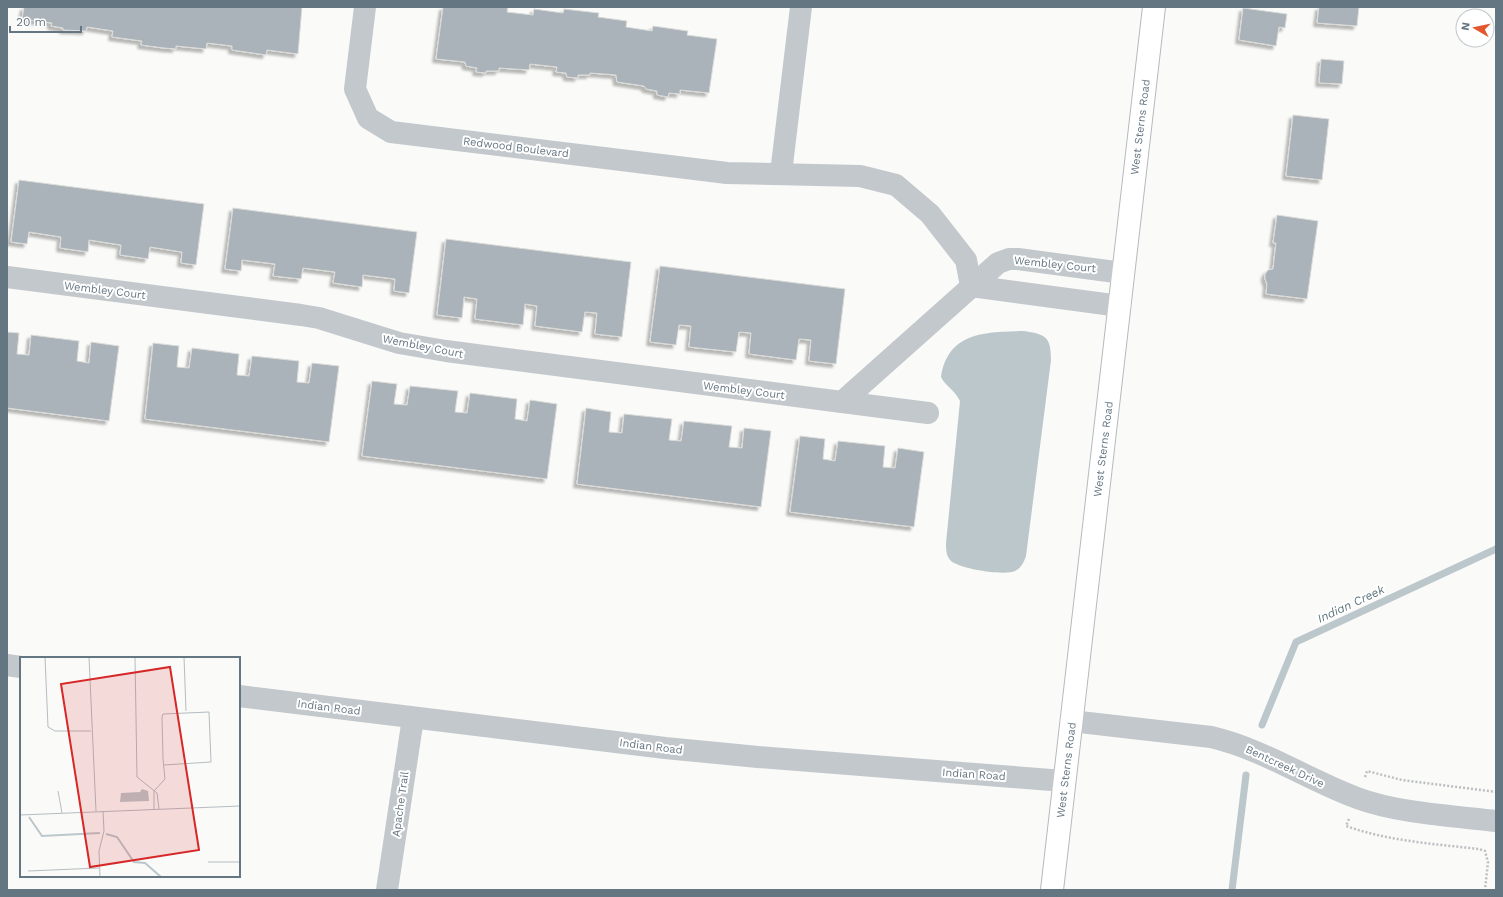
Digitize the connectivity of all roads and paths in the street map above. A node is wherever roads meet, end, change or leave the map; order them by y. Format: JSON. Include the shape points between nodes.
{"nodes":[{"id":1,"x":365,"y":7,"type":"edge"},
{"id":2,"x":801,"y":7,"type":"edge"},
{"id":3,"x":1154,"y":7,"type":"edge"},
{"id":4,"x":781,"y":174,"type":"junction"},
{"id":5,"x":1124,"y":272,"type":"junction"},
{"id":6,"x":7,"y":277,"type":"edge"},
{"id":7,"x":971,"y":286,"type":"junction"},
{"id":8,"x":1120,"y":306,"type":"junction"},
{"id":9,"x":842,"y":402,"type":"junction"},
{"id":10,"x":928,"y":413,"type":"dead end"},
{"id":11,"x":7,"y":665,"type":"edge"},
{"id":12,"x":20,"y":667,"type":"edge"},
{"id":13,"x":240,"y":696,"type":"edge"},
{"id":14,"x":413,"y":718,"type":"junction"},
{"id":15,"x":1071,"y":721,"type":"junction"},
{"id":16,"x":1367,"y":771,"type":"dead end"},
{"id":17,"x":1064,"y":780,"type":"junction"},
{"id":18,"x":1496,"y":792,"type":"edge"},
{"id":19,"x":1496,"y":821,"type":"edge"},
{"id":20,"x":387,"y":890,"type":"edge"},
{"id":21,"x":1052,"y":890,"type":"edge"}],
"edges":[{"from":1,"to":4,"type":"street","name":"Redwood Boulevard","via":[[355,89],[368,118],[391,132],[727,173]]},
{"from":2,"to":4,"type":"street"},
{"from":3,"to":5,"type":"main road","name":"West Sterns Road"},
{"from":4,"to":7,"type":"street","name":"Redwood Boulevard","via":[[860,176],[896,185],[930,214],[966,260]]},
{"from":5,"to":7,"type":"street","name":"Wembley Court","via":[[1009,259],[998,263]]},
{"from":5,"to":8,"type":"main road","name":"West Sterns Road"},
{"from":6,"to":9,"type":"street","name":"Wembley Court","via":[[307,316],[399,343],[446,351]]},
{"from":7,"to":8,"type":"street"},
{"from":7,"to":9,"type":"street","name":"Wembley Court"},
{"from":8,"to":15,"type":"main road","name":"West Sterns Road"},
{"from":9,"to":10,"type":"street","name":"Wembley Court"},
{"from":11,"to":12,"type":"street"},
{"from":13,"to":14,"type":"street","name":"Indian Road"},
{"from":14,"to":17,"type":"street","name":"Indian Road","via":[[758,757]]},
{"from":14,"to":20,"type":"street","name":"Apache Trail"},
{"from":15,"to":17,"type":"main road","name":"West Sterns Road"},
{"from":15,"to":19,"type":"street","name":"Bentcreek Drive","via":[[1204,736],[1230,742],[1372,804]]},
{"from":16,"to":18,"type":"path","via":[[1402,780]]},
{"from":17,"to":21,"type":"main road","name":"West Sterns Road"}]}
